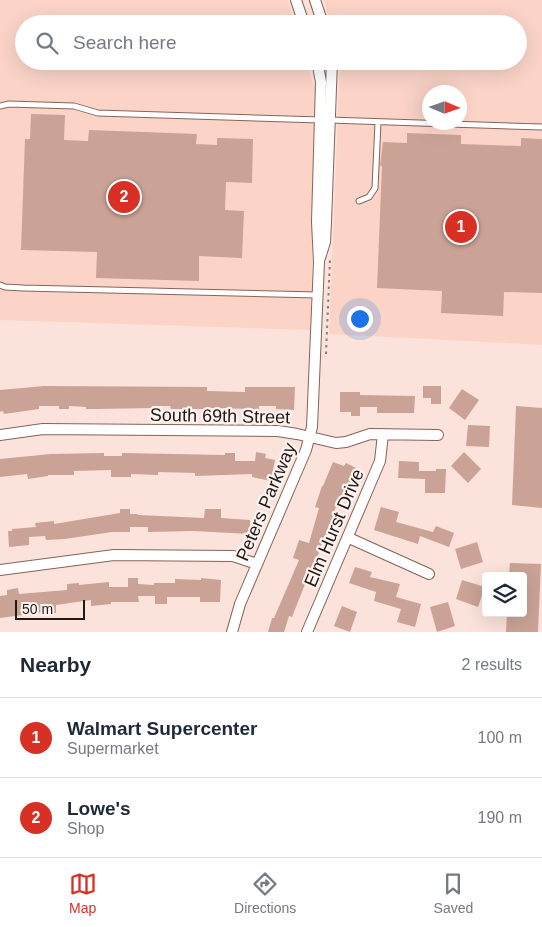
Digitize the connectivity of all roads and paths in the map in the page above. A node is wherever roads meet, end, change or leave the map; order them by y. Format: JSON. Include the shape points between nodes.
{"nodes":[{"id":1,"x":296,"y":0,"type":"edge"},
{"id":2,"x":315,"y":0,"type":"edge"},
{"id":3,"x":301,"y":15,"type":"edge"},
{"id":4,"x":320,"y":15,"type":"edge"},
{"id":5,"x":319,"y":70,"type":"edge"},
{"id":6,"x":331,"y":70,"type":"edge"},
{"id":7,"x":0,"y":106,"type":"edge"},
{"id":8,"x":325,"y":120,"type":"junction"},
{"id":9,"x":378,"y":122,"type":"junction"},
{"id":10,"x":542,"y":127,"type":"edge"},
{"id":11,"x":359,"y":201,"type":"dead end"},
{"id":12,"x":0,"y":284,"type":"edge"},
{"id":13,"x":318,"y":295,"type":"junction"},
{"id":14,"x":383,"y":434,"type":"junction"},
{"id":15,"x":0,"y":435,"type":"edge"},
{"id":16,"x":438,"y":435,"type":"dead end"},
{"id":17,"x":310,"y":437,"type":"junction"},
{"id":18,"x":349,"y":538,"type":"junction"},
{"id":19,"x":257,"y":564,"type":"junction"},
{"id":20,"x":0,"y":570,"type":"edge"},
{"id":21,"x":429,"y":574,"type":"dead end"},
{"id":22,"x":232,"y":632,"type":"edge"},
{"id":23,"x":307,"y":632,"type":"edge"}],
"edges":[{"from":1,"to":3,"type":"street"},
{"from":2,"to":4,"type":"street"},
{"from":5,"to":8,"type":"street"},
{"from":6,"to":8,"type":"street"},
{"from":7,"to":8,"type":"lane","via":[[74,106],[98,113]]},
{"from":8,"to":9,"type":"lane"},
{"from":8,"to":13,"type":"street","name":"Peters Parkway","via":[[325,242],[319,262]]},
{"from":9,"to":10,"type":"lane"},
{"from":9,"to":11,"type":"lane","via":[[375,188]]},
{"from":12,"to":13,"type":"lane","via":[[23,288]]},
{"from":13,"to":17,"type":"street","name":"Peters Parkway"},
{"from":14,"to":16,"type":"street","name":"South 69th Street"},
{"from":14,"to":17,"type":"street","name":"South 69th Street","via":[[370,434],[341,443]]},
{"from":14,"to":18,"type":"street","name":"Elm Hurst Drive","via":[[380,461]]},
{"from":15,"to":17,"type":"street","name":"South 69th Street","via":[[52,430],[278,431]]},
{"from":17,"to":19,"type":"street","name":"Peters Parkway"},
{"from":18,"to":21,"type":"street"},
{"from":18,"to":23,"type":"street","name":"Elm Hurst Drive"},
{"from":19,"to":20,"type":"street","via":[[234,556],[114,555]]},
{"from":19,"to":22,"type":"street","name":"Peters Parkway"}]}
